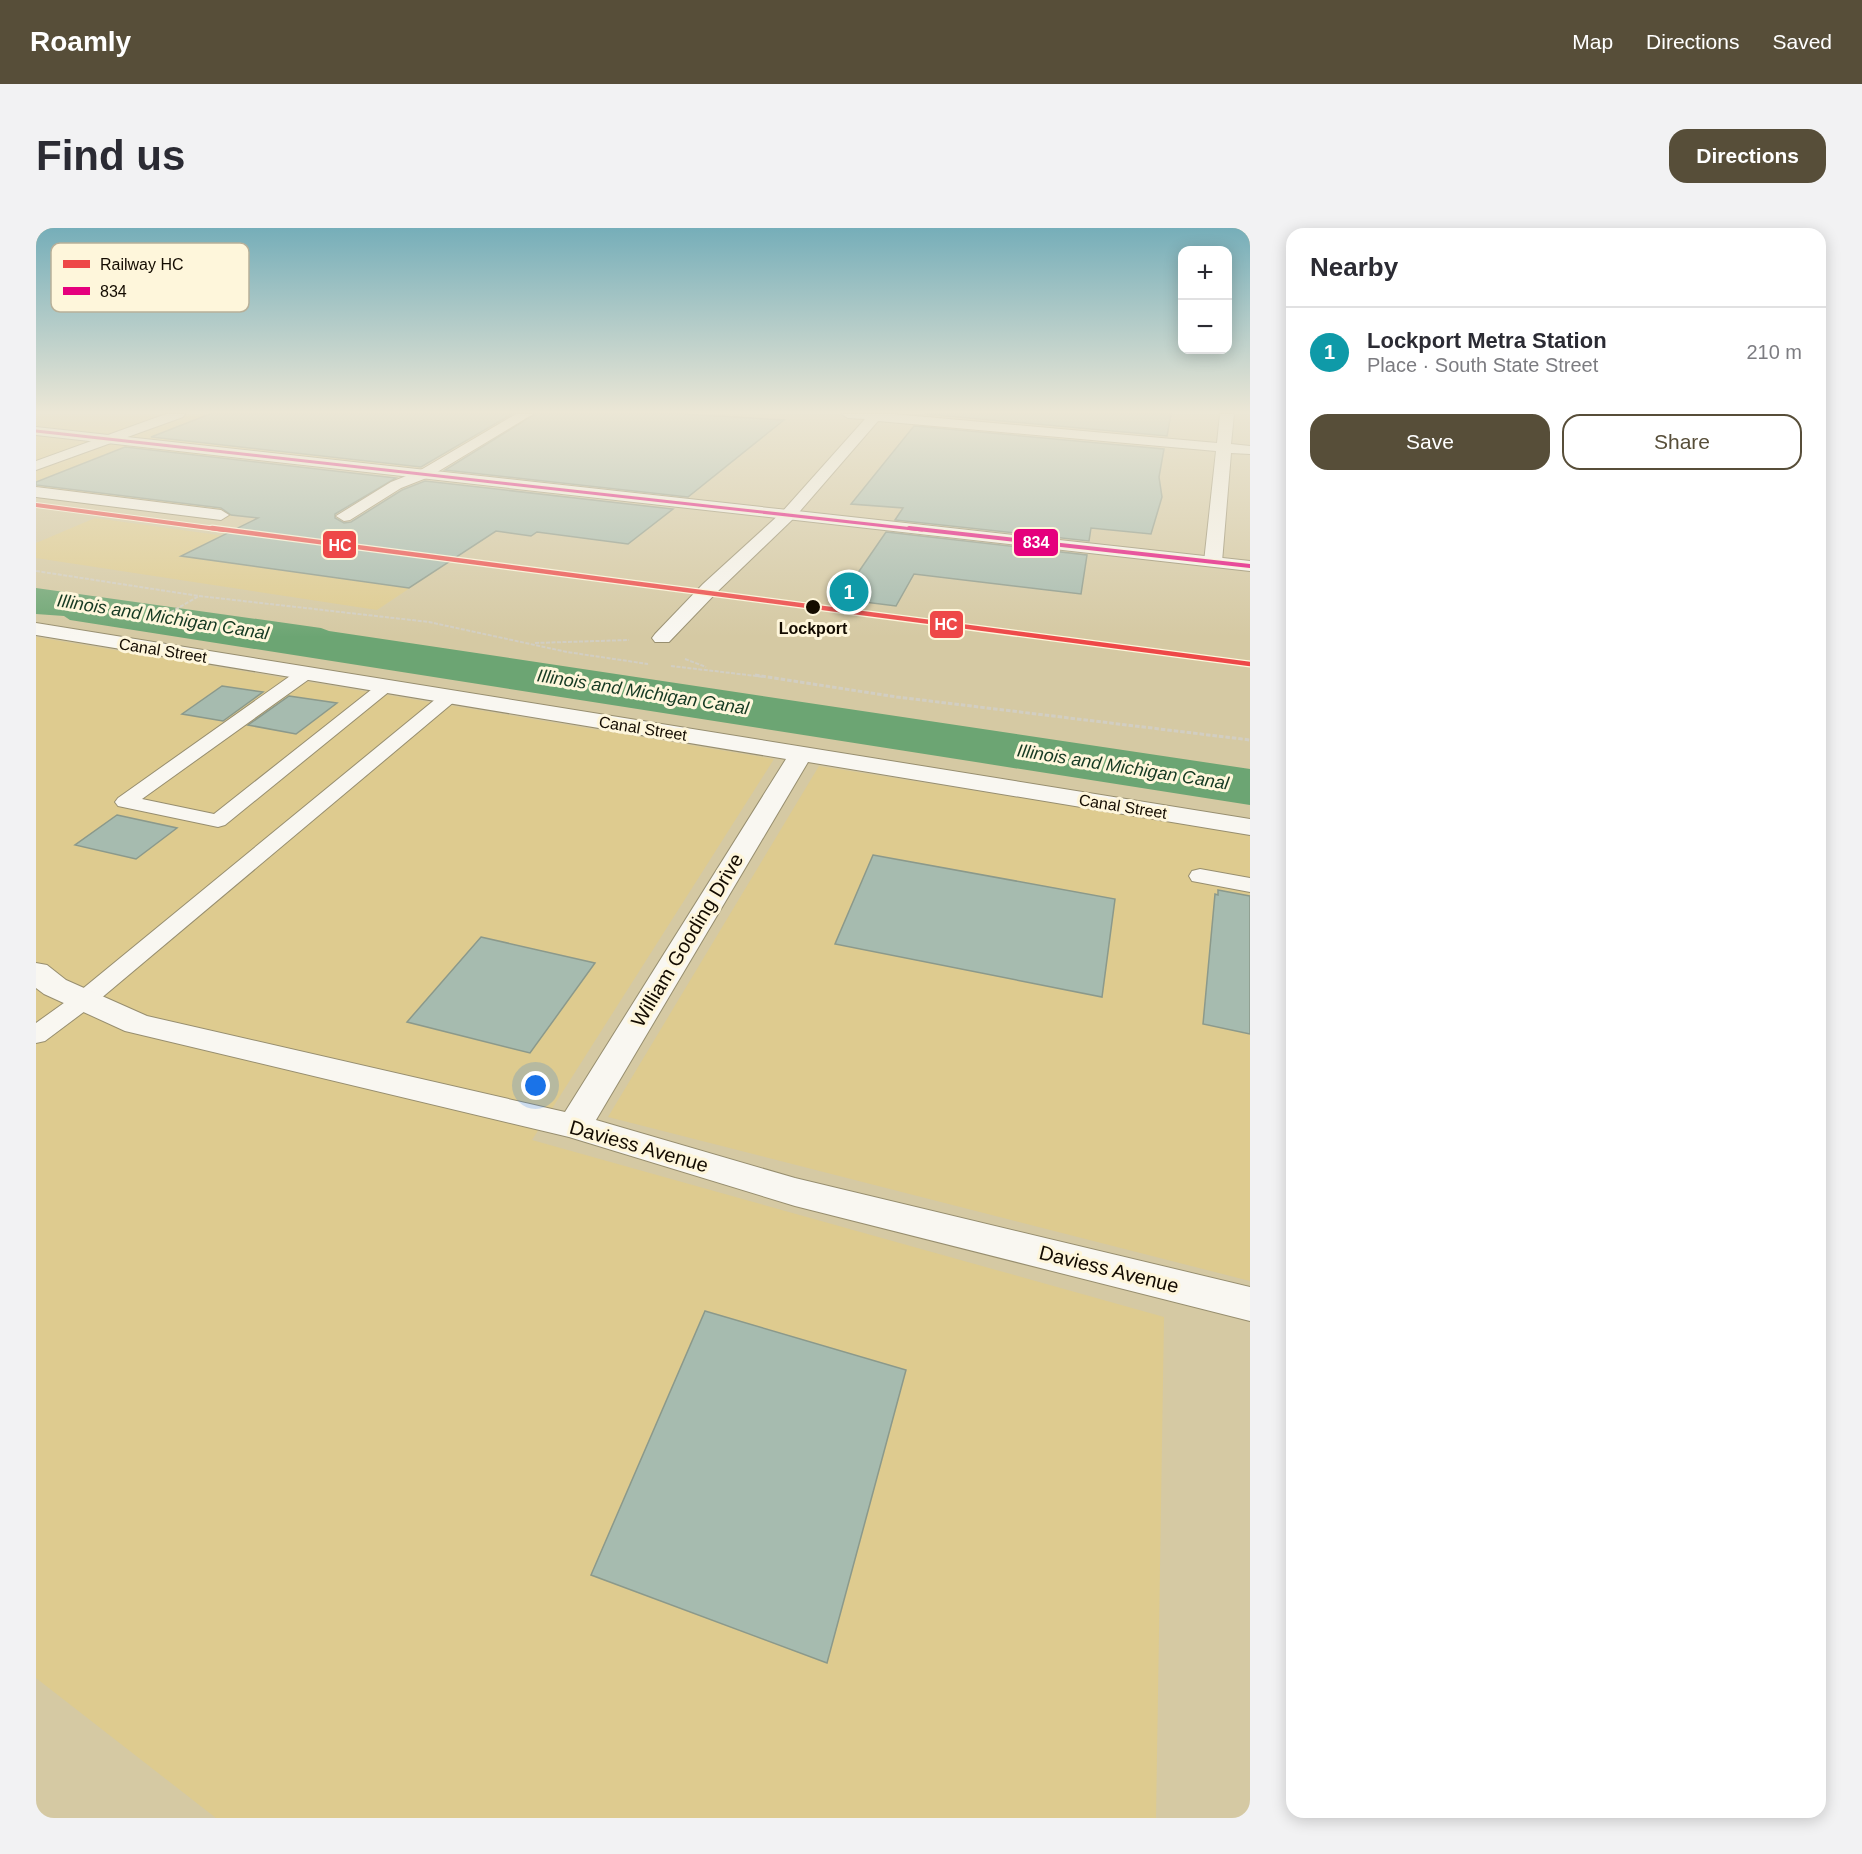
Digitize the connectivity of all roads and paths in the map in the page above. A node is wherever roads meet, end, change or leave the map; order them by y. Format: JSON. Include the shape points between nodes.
{"nodes":[{"id":1,"x":391,"y":488,"type":"edge"},
{"id":2,"x":550,"y":488,"type":"edge"},
{"id":3,"x":812,"y":488,"type":"edge"},
{"id":4,"x":1221,"y":488,"type":"edge"},
{"id":5,"x":36,"y":492,"type":"edge"},
{"id":6,"x":221,"y":514,"type":"dead end"},
{"id":7,"x":788,"y":515,"type":"junction"},
{"id":8,"x":344,"y":516,"type":"dead end"},
{"id":9,"x":1213,"y":562,"type":"junction"},
{"id":10,"x":1250,"y":566,"type":"edge"},
{"id":11,"x":36,"y":628,"type":"edge"},
{"id":12,"x":662,"y":638,"type":"joint"},
{"id":13,"x":525,"y":643,"type":"dead end"},
{"id":14,"x":306,"y":673,"type":"junction"},
{"id":15,"x":387,"y":686,"type":"junction"},
{"id":16,"x":449,"y":697,"type":"junction"},
{"id":17,"x":801,"y":754,"type":"junction"},
{"id":18,"x":1250,"y":827,"type":"edge"},
{"id":19,"x":1200,"y":876,"type":"dead end"},
{"id":20,"x":1250,"y":885,"type":"edge"},
{"id":21,"x":36,"y":972,"type":"edge"},
{"id":22,"x":84,"y":1000,"type":"junction"},
{"id":23,"x":36,"y":1035,"type":"edge"},
{"id":24,"x":574,"y":1126,"type":"junction"},
{"id":25,"x":1250,"y":1304,"type":"edge"}],
"edges":[{"from":1,"to":8,"type":"street"},
{"from":2,"to":7,"type":"street"},
{"from":3,"to":7,"type":"street"},
{"from":4,"to":9,"type":"street"},
{"from":5,"to":6,"type":"street"},
{"from":7,"to":9,"type":"street"},
{"from":7,"to":12,"type":"street"},
{"from":9,"to":10,"type":"street"},
{"from":11,"to":14,"type":"street","name":"Canal Street"},
{"from":12,"to":13,"type":"path"},
{"from":14,"to":15,"type":"street","name":"Canal Street"},
{"from":14,"to":15,"type":"lane","via":[[124,802],[218,821]]},
{"from":15,"to":16,"type":"street","name":"Canal Street"},
{"from":16,"to":17,"type":"street","name":"Canal Street"},
{"from":16,"to":22,"type":"lane"},
{"from":17,"to":18,"type":"street","name":"Canal Street"},
{"from":17,"to":24,"type":"street","name":"William Gooding Drive"},
{"from":19,"to":20,"type":"lane"},
{"from":21,"to":22,"type":"street","name":"Daviess Avenue","via":[[55,987]]},
{"from":22,"to":23,"type":"lane"},
{"from":22,"to":24,"type":"street","name":"Daviess Avenue","via":[[137,1024]]},
{"from":24,"to":25,"type":"street","name":"Daviess Avenue","via":[[795,1192]]}]}
